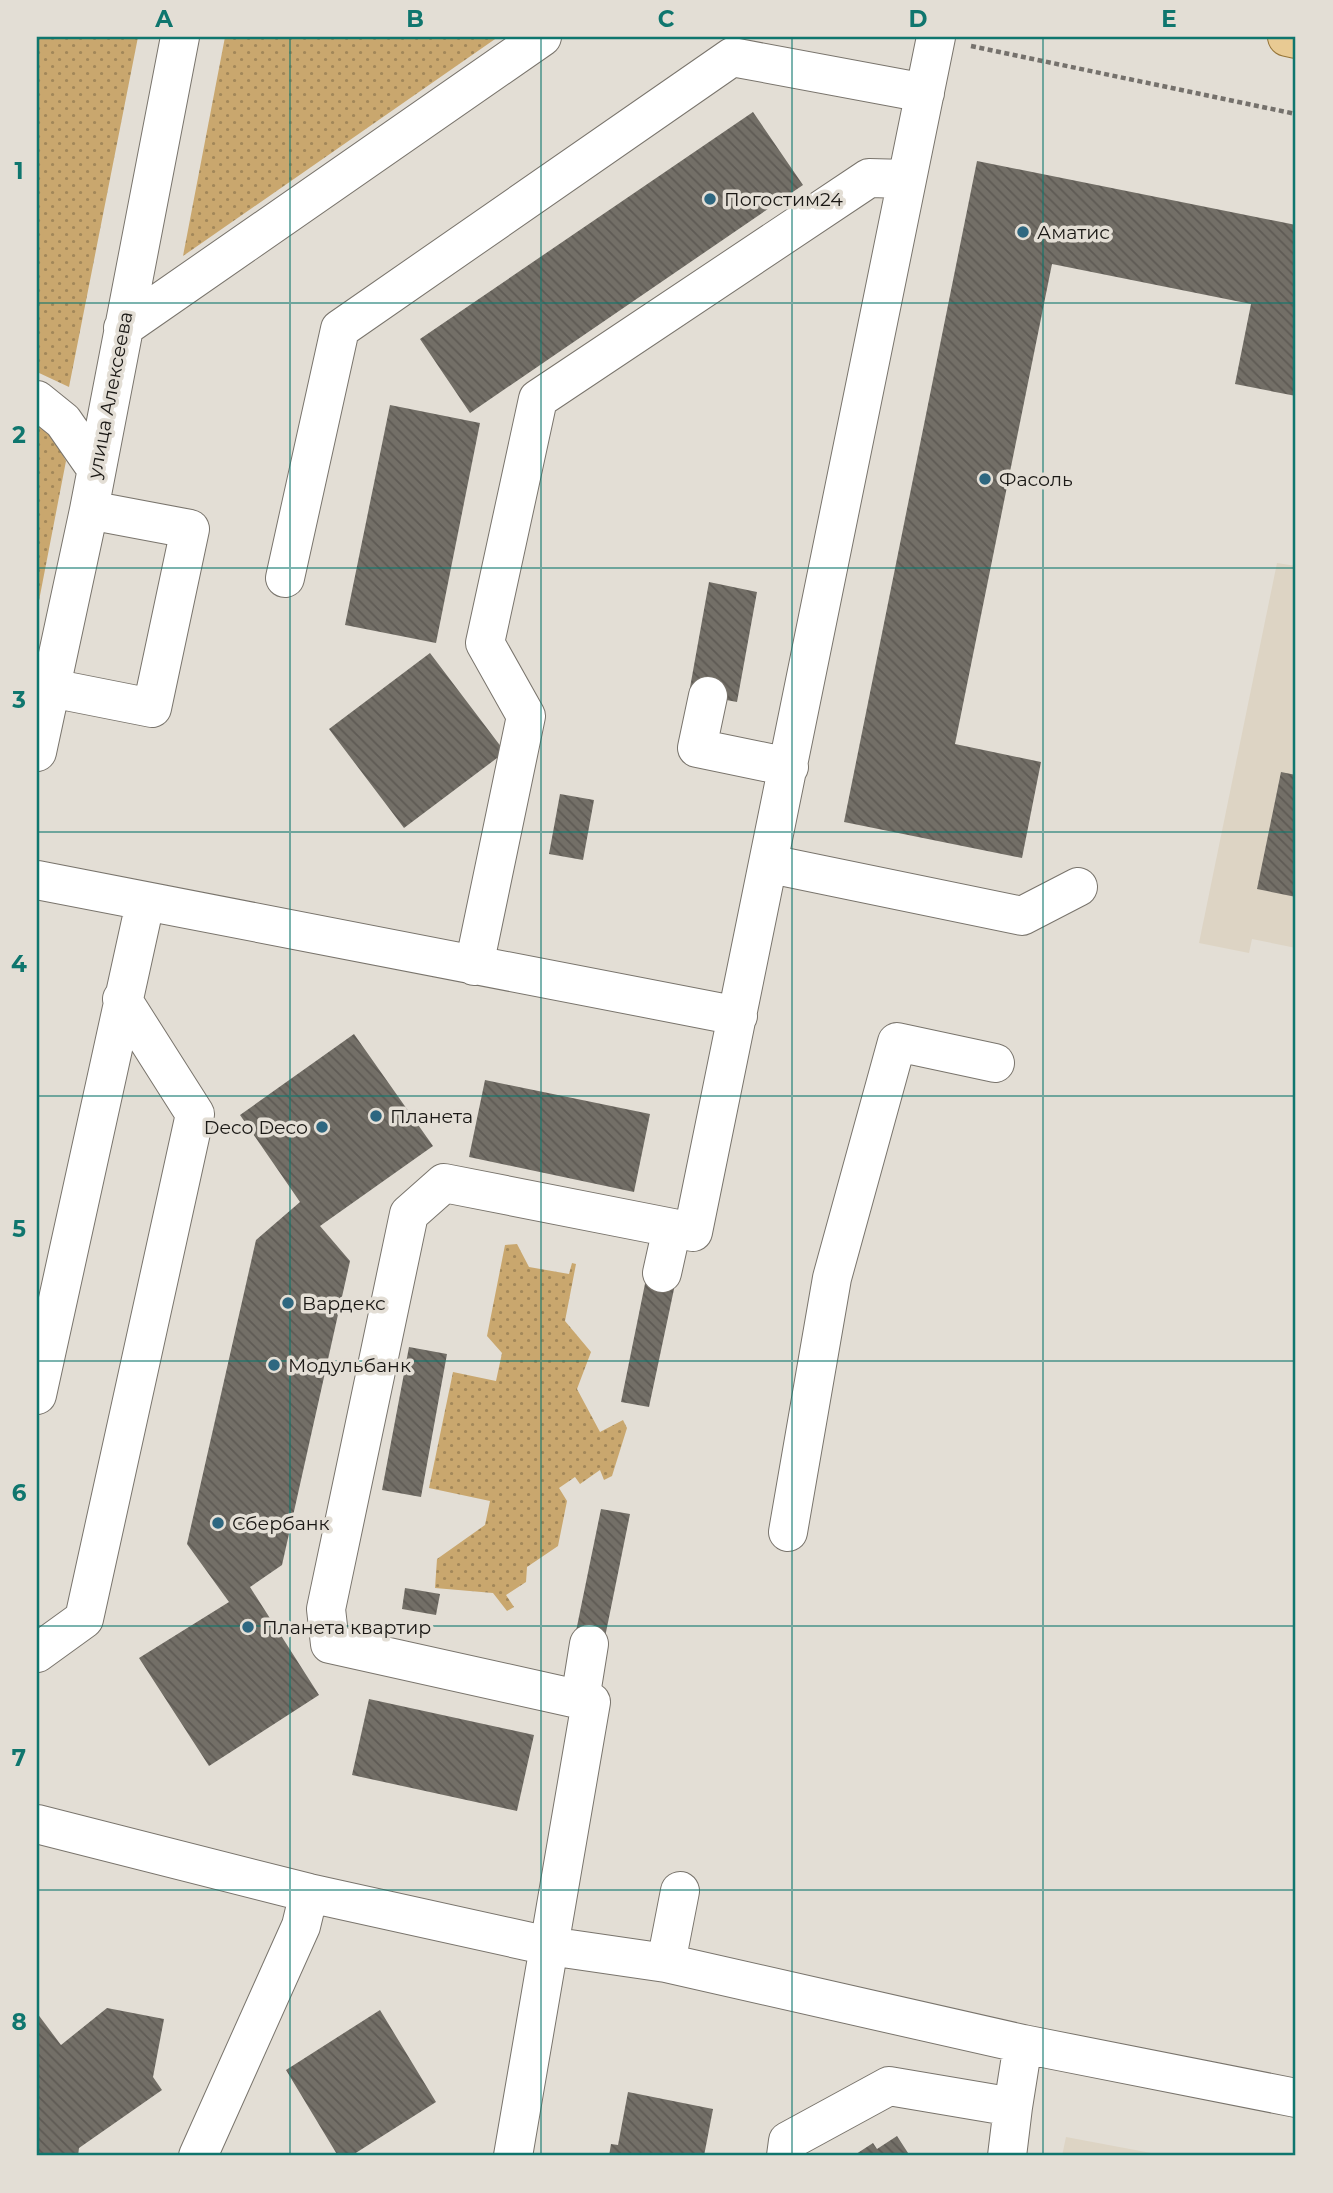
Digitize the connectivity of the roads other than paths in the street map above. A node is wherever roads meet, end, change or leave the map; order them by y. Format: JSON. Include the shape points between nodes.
{"nodes":[{"id":1,"x":180,"y":37,"type":"edge"},
{"id":2,"x":542,"y":37,"type":"edge"},
{"id":3,"x":1287,"y":37,"type":"edge"},
{"id":4,"x":936,"y":38,"type":"edge"},
{"id":5,"x":1296,"y":38,"type":"edge"},
{"id":6,"x":925,"y":93,"type":"junction"},
{"id":7,"x":907,"y":179,"type":"junction"},
{"id":8,"x":123,"y":328,"type":"junction"},
{"id":9,"x":37,"y":400,"type":"edge"},
{"id":10,"x":95,"y":467,"type":"junction"},
{"id":11,"x":89,"y":510,"type":"junction"},
{"id":12,"x":285,"y":578,"type":"dead end"},
{"id":13,"x":51,"y":688,"type":"junction"},
{"id":14,"x":708,"y":696,"type":"dead end"},
{"id":15,"x":37,"y":752,"type":"edge"},
{"id":16,"x":789,"y":767,"type":"junction"},
{"id":17,"x":770,"y":864,"type":"junction"},
{"id":18,"x":37,"y":880,"type":"edge"},
{"id":19,"x":1078,"y":887,"type":"dead end"},
{"id":20,"x":145,"y":903,"type":"junction"},
{"id":21,"x":474,"y":966,"type":"junction"},
{"id":22,"x":122,"y":999,"type":"junction"},
{"id":23,"x":738,"y":1016,"type":"junction"},
{"id":24,"x":995,"y":1063,"type":"dead end"},
{"id":25,"x":672,"y":1228,"type":"junction"},
{"id":26,"x":662,"y":1273,"type":"dead end"},
{"id":27,"x":37,"y":1395,"type":"edge"},
{"id":28,"x":788,"y":1532,"type":"dead end"},
{"id":29,"x":589,"y":1644,"type":"dead end"},
{"id":30,"x":37,"y":1653,"type":"edge"},
{"id":31,"x":580,"y":1700,"type":"junction"},
{"id":32,"x":37,"y":1824,"type":"edge"},
{"id":33,"x":680,"y":1891,"type":"dead end"},
{"id":34,"x":309,"y":1893,"type":"junction"},
{"id":35,"x":549,"y":1946,"type":"junction"},
{"id":36,"x":666,"y":1963,"type":"junction"},
{"id":37,"x":1023,"y":2044,"type":"junction"},
{"id":38,"x":1296,"y":2098,"type":"edge"},
{"id":39,"x":1013,"y":2107,"type":"junction"},
{"id":40,"x":198,"y":2156,"type":"edge"},
{"id":41,"x":513,"y":2156,"type":"edge"},
{"id":42,"x":786,"y":2156,"type":"edge"},
{"id":43,"x":1007,"y":2156,"type":"edge"}],
"edges":[{"from":1,"to":8,"type":"street","name":"улица Алексеева"},
{"from":2,"to":8,"type":"street"},
{"from":3,"to":5,"type":"main road"},
{"from":4,"to":6,"type":"street"},
{"from":6,"to":7,"type":"street"},
{"from":6,"to":12,"type":"street","via":[[732,57],[340,329]]},
{"from":7,"to":16,"type":"street"},
{"from":7,"to":21,"type":"street","via":[[869,178],[538,399],[485,643],[526,716]]},
{"from":8,"to":10,"type":"street","name":"улица Алексеева"},
{"from":9,"to":10,"type":"street","via":[[63,421]]},
{"from":10,"to":11,"type":"street","name":"улица Алексеева"},
{"from":11,"to":13,"type":"street","name":"улица Алексеева"},
{"from":11,"to":13,"type":"street","via":[[190,529],[155,695],[152,708]]},
{"from":13,"to":15,"type":"street","name":"улица Алексеева"},
{"from":14,"to":16,"type":"street","via":[[697,748]]},
{"from":16,"to":17,"type":"street"},
{"from":17,"to":19,"type":"street","via":[[1022,916]]},
{"from":17,"to":23,"type":"street"},
{"from":18,"to":20,"type":"street"},
{"from":20,"to":21,"type":"street"},
{"from":20,"to":22,"type":"street"},
{"from":21,"to":23,"type":"street"},
{"from":22,"to":27,"type":"street"},
{"from":22,"to":30,"type":"street","via":[[195,1114],[84,1619]]},
{"from":23,"to":25,"type":"street","via":[[693,1231]]},
{"from":24,"to":28,"type":"street","via":[[898,1042],[832,1278]]},
{"from":25,"to":26,"type":"street"},
{"from":25,"to":31,"type":"street","via":[[444,1183],[409,1214],[326,1609],[330,1644]]},
{"from":29,"to":31,"type":"street"},
{"from":31,"to":35,"type":"street","via":[[591,1702]]},
{"from":32,"to":34,"type":"street"},
{"from":33,"to":36,"type":"street"},
{"from":34,"to":35,"type":"street"},
{"from":34,"to":40,"type":"street","via":[[301,1926]]},
{"from":35,"to":36,"type":"street"},
{"from":35,"to":41,"type":"street"},
{"from":36,"to":37,"type":"street"},
{"from":37,"to":38,"type":"street"},
{"from":37,"to":39,"type":"street"},
{"from":39,"to":42,"type":"street","via":[[889,2085],[788,2141]]},
{"from":39,"to":43,"type":"street"}]}
